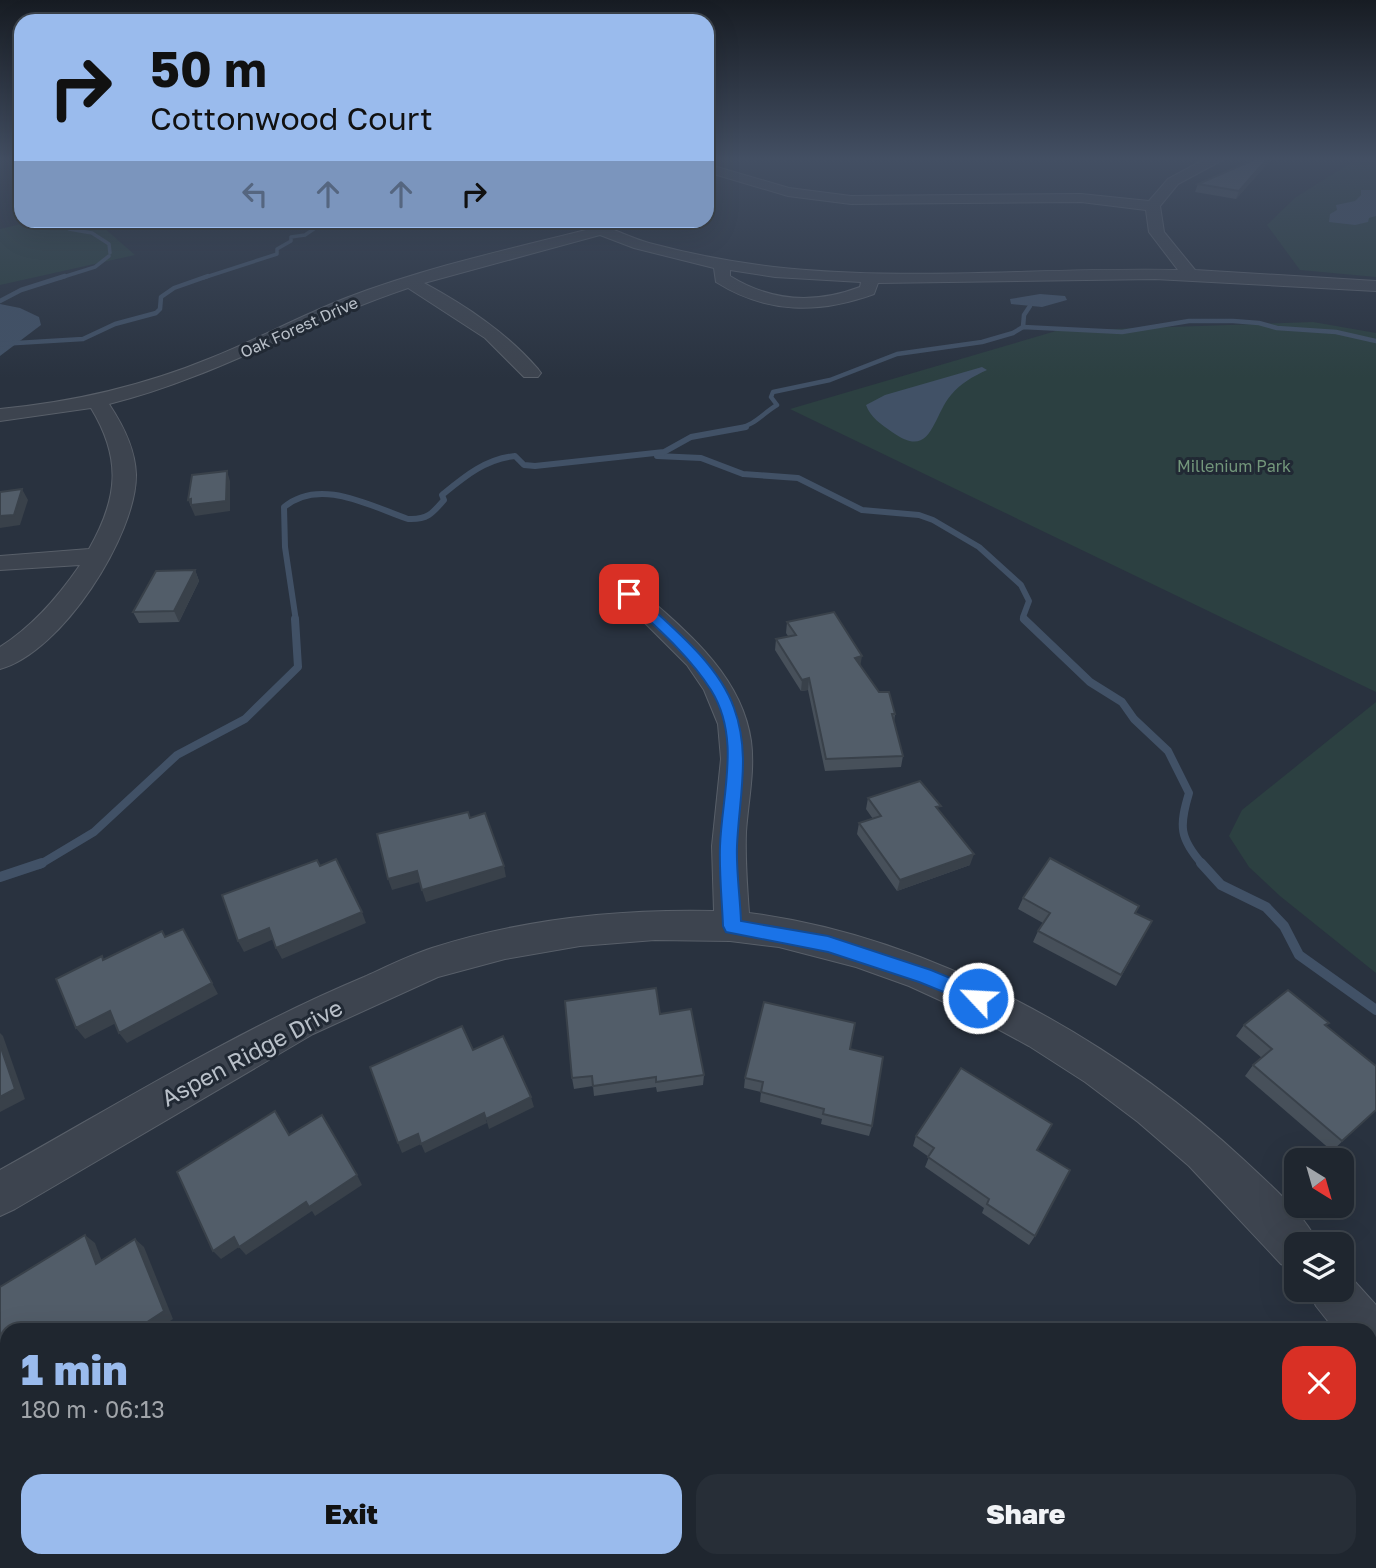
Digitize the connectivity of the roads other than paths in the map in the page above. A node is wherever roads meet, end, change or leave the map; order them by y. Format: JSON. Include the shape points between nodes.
{"nodes":[{"id":1,"x":597,"y":231,"type":"joint"},
{"id":2,"x":1157,"y":231,"type":"edge"},
{"id":3,"x":722,"y":264,"type":"junction"},
{"id":4,"x":1189,"y":274,"type":"junction"},
{"id":5,"x":870,"y":278,"type":"junction"},
{"id":6,"x":410,"y":282,"type":"junction"},
{"id":7,"x":1376,"y":286,"type":"edge"},
{"id":8,"x":531,"y":373,"type":"dead end"},
{"id":9,"x":98,"y":402,"type":"junction"},
{"id":10,"x":0,"y":415,"type":"edge"},
{"id":11,"x":97,"y":556,"type":"junction"},
{"id":12,"x":0,"y":563,"type":"edge"},
{"id":13,"x":629,"y":594,"type":"dead end"},
{"id":14,"x":0,"y":660,"type":"edge"},
{"id":15,"x":732,"y":926,"type":"junction"},
{"id":16,"x":0,"y":1194,"type":"edge"},
{"id":17,"x":1284,"y":1233,"type":"edge"},
{"id":18,"x":1342,"y":1302,"type":"edge"},
{"id":19,"x":1360,"y":1323,"type":"edge"}],
"edges":[{"from":1,"to":3,"type":"street"},
{"from":1,"to":6,"type":"street","name":"Oak Forest Drive"},
{"from":2,"to":4,"type":"street"},
{"from":3,"to":5,"type":"street"},
{"from":3,"to":5,"type":"street","via":[[722,278],[739,290],[758,299],[787,303],[845,300],[868,290]]},
{"from":4,"to":5,"type":"street"},
{"from":4,"to":7,"type":"street"},
{"from":6,"to":8,"type":"street","via":[[520,357]]},
{"from":6,"to":9,"type":"street","name":"Oak Forest Drive","via":[[350,303],[168,382]]},
{"from":9,"to":10,"type":"street","name":"Oak Forest Drive"},
{"from":9,"to":11,"type":"street","via":[[115,428],[125,477],[119,511]]},
{"from":11,"to":12,"type":"street"},
{"from":11,"to":14,"type":"street","via":[[72,595],[38,634]]},
{"from":13,"to":15,"type":"street","via":[[692,654],[727,708],[738,761],[729,846]]},
{"from":15,"to":16,"type":"street","name":"Aspen Ridge Drive","via":[[622,928],[528,939],[431,964],[302,1021]]},
{"from":15,"to":17,"type":"street","name":"Aspen Ridge Drive","via":[[828,944],[888,962],[985,1001],[1064,1044],[1111,1075],[1194,1143]]},
{"from":18,"to":19,"type":"street"}]}
